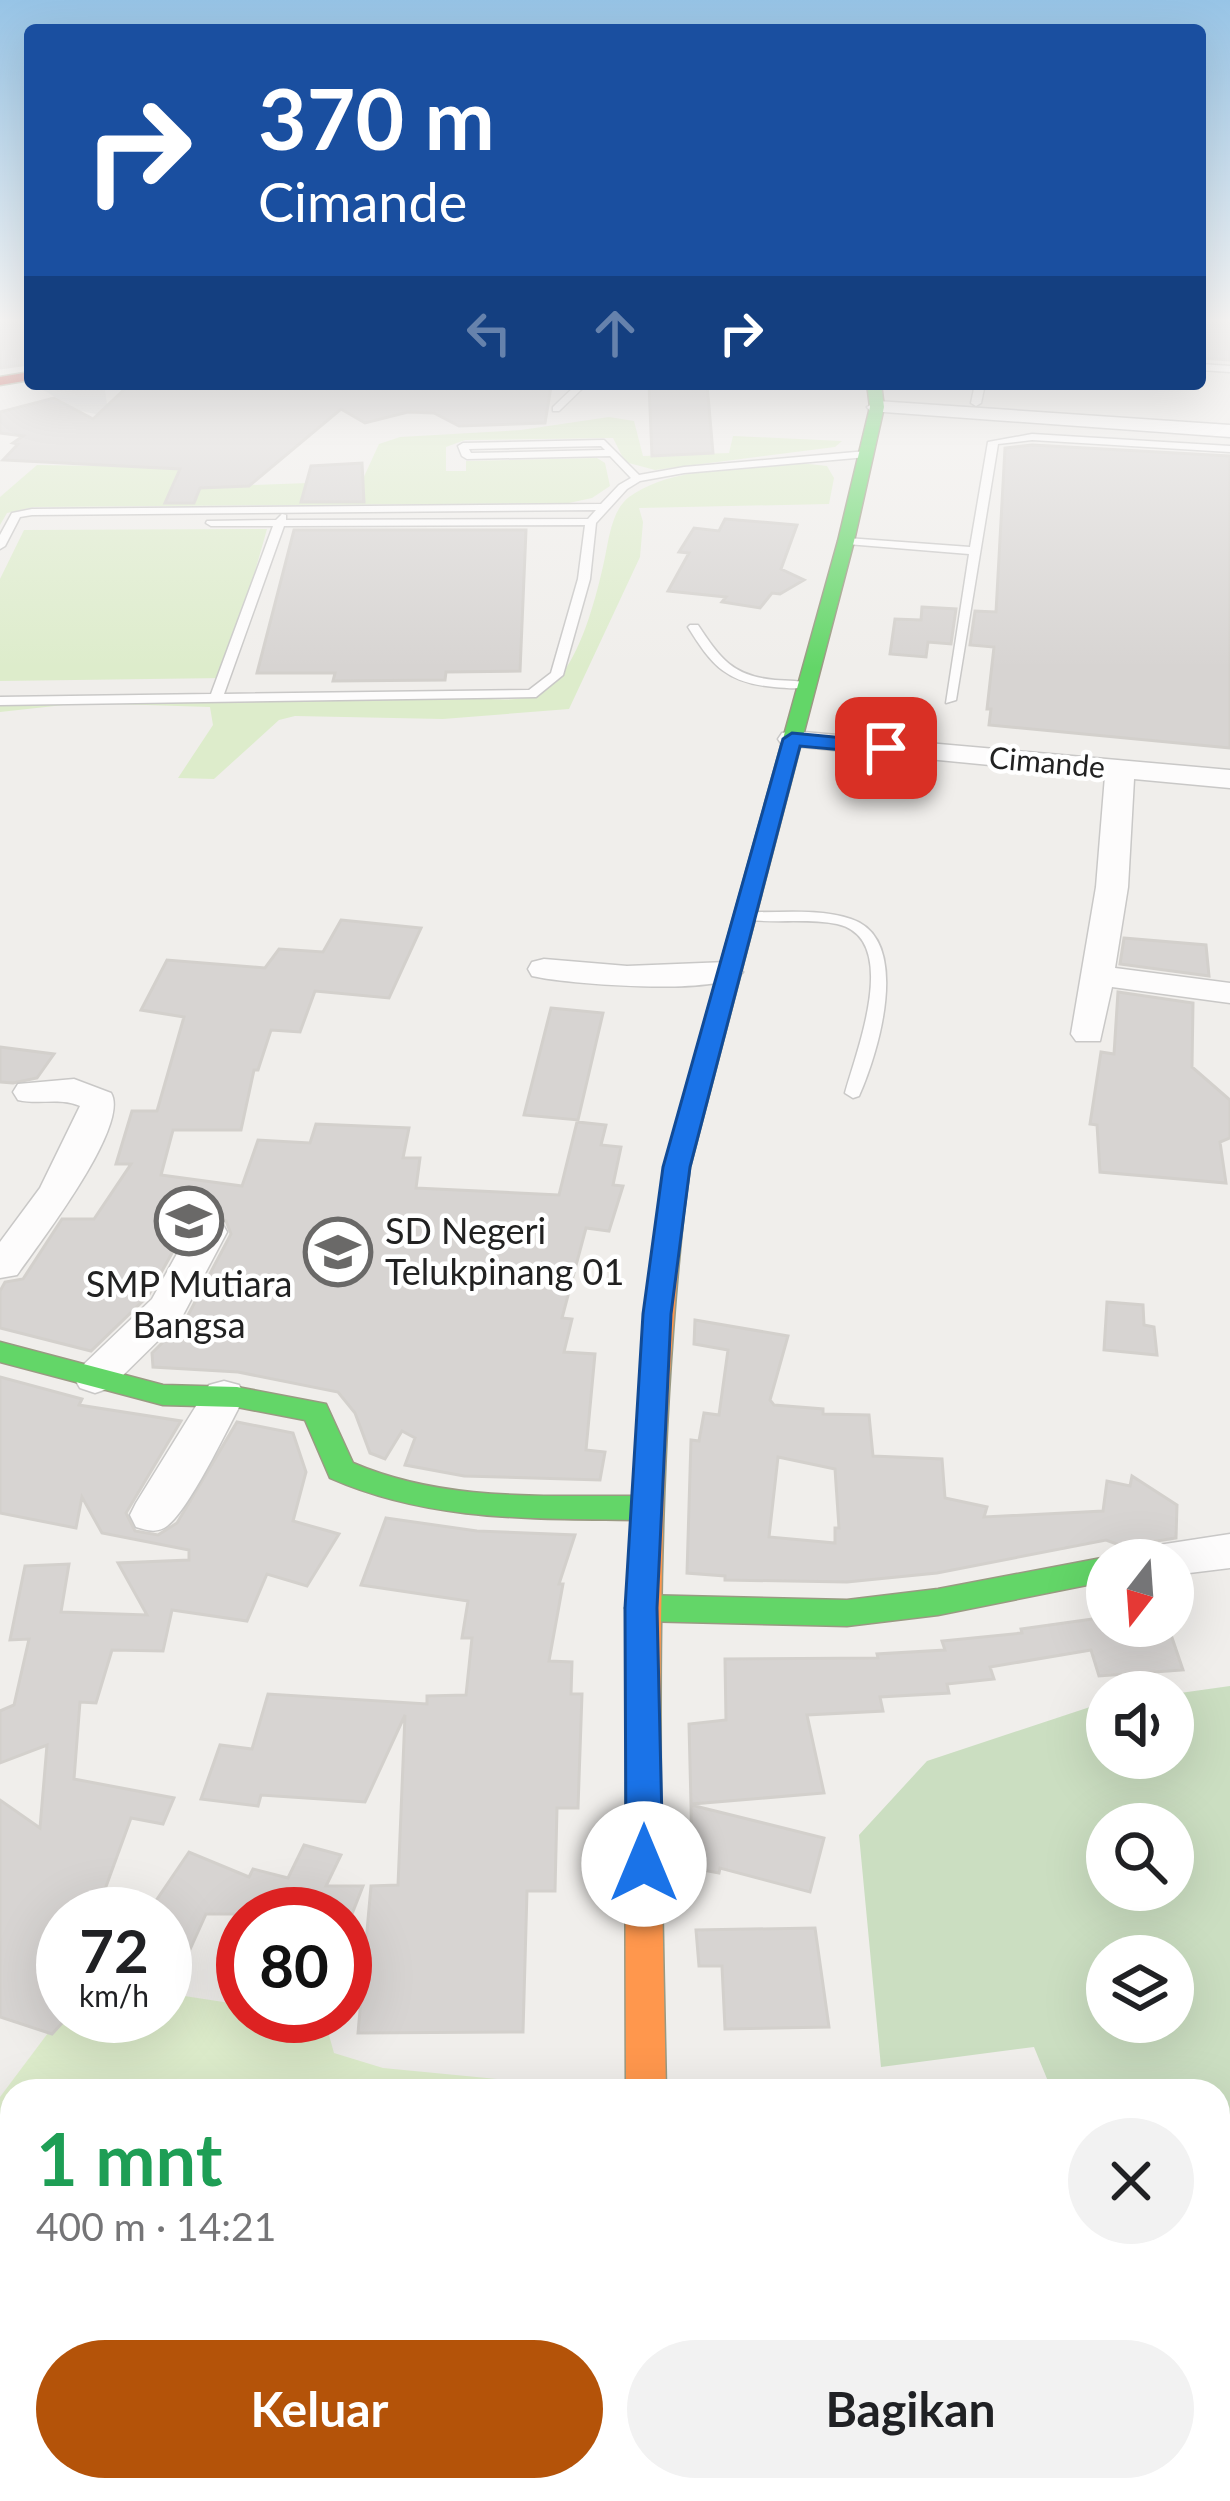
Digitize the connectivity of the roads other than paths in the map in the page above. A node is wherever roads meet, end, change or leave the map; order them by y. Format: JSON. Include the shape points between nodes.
{"nodes":[{"id":1,"x":870,"y":435,"type":"edge"},
{"id":2,"x":1230,"y":448,"type":"edge"},
{"id":3,"x":609,"y":453,"type":"junction"},
{"id":4,"x":867,"y":454,"type":"junction"},
{"id":5,"x":637,"y":479,"type":"junction"},
{"id":6,"x":600,"y":507,"type":"junction"},
{"id":7,"x":282,"y":516,"type":"junction"},
{"id":8,"x":591,"y":522,"type":"junction"},
{"id":9,"x":846,"y":541,"type":"junction"},
{"id":10,"x":0,"y":547,"type":"edge"},
{"id":11,"x":973,"y":551,"type":"junction"},
{"id":12,"x":694,"y":627,"type":"dead end"},
{"id":13,"x":807,"y":686,"type":"junction"},
{"id":14,"x":216,"y":698,"type":"junction"},
{"id":15,"x":950,"y":700,"type":"dead end"},
{"id":16,"x":0,"y":701,"type":"edge"},
{"id":17,"x":792,"y":739,"type":"junction"},
{"id":18,"x":1120,"y":769,"type":"junction"},
{"id":19,"x":1230,"y":779,"type":"edge"},
{"id":20,"x":743,"y":916,"type":"junction"},
{"id":21,"x":544,"y":969,"type":"dead end"},
{"id":22,"x":728,"y":972,"type":"junction"},
{"id":23,"x":1097,"y":975,"type":"junction"},
{"id":24,"x":1230,"y":993,"type":"edge"},
{"id":25,"x":1088,"y":1034,"type":"dead end"},
{"id":26,"x":31,"y":1092,"type":"dead end"},
{"id":27,"x":853,"y":1093,"type":"dead end"},
{"id":28,"x":208,"y":1232,"type":"dead end"},
{"id":29,"x":1,"y":1273,"type":"edge"},
{"id":30,"x":0,"y":1352,"type":"edge"},
{"id":31,"x":95,"y":1378,"type":"junction"},
{"id":32,"x":224,"y":1396,"type":"junction"},
{"id":33,"x":645,"y":1508,"type":"junction"},
{"id":34,"x":152,"y":1515,"type":"dead end"},
{"id":35,"x":1230,"y":1551,"type":"edge"},
{"id":36,"x":1194,"y":1555,"type":"edge"},
{"id":37,"x":1086,"y":1573,"type":"edge"},
{"id":38,"x":641,"y":1608,"type":"junction"},
{"id":39,"x":646,"y":2079,"type":"edge"}],
"edges":[{"from":1,"to":4,"type":"main road"},
{"from":2,"to":11,"type":"lane","via":[[997,440]]},
{"from":3,"to":3,"type":"lane","via":[[604,442],[464,446],[466,456]]},
{"from":3,"to":5,"type":"lane"},
{"from":4,"to":5,"type":"lane"},
{"from":4,"to":9,"type":"main road"},
{"from":5,"to":6,"type":"lane"},
{"from":6,"to":7,"type":"lane"},
{"from":6,"to":8,"type":"lane"},
{"from":7,"to":8,"type":"lane"},
{"from":7,"to":10,"type":"lane","via":[[12,524]]},
{"from":7,"to":14,"type":"lane"},
{"from":8,"to":14,"type":"lane","via":[[557,676],[543,690],[508,697]]},
{"from":9,"to":11,"type":"lane"},
{"from":9,"to":13,"type":"main road"},
{"from":11,"to":15,"type":"lane"},
{"from":12,"to":13,"type":"lane","via":[[716,666],[741,679]]},
{"from":13,"to":17,"type":"main road"},
{"from":14,"to":16,"type":"lane"},
{"from":17,"to":18,"type":"street","name":"Cimande"},
{"from":17,"to":20,"type":"main road"},
{"from":18,"to":19,"type":"street","name":"Cimande"},
{"from":18,"to":23,"type":"street"},
{"from":20,"to":22,"type":"main road"},
{"from":20,"to":27,"type":"lane","via":[[839,921],[871,936],[883,976]]},
{"from":21,"to":22,"type":"street"},
{"from":22,"to":33,"type":"main road","via":[[676,1167]]},
{"from":23,"to":24,"type":"street"},
{"from":23,"to":25,"type":"street"},
{"from":26,"to":29,"type":"street","via":[[88,1094],[98,1101],[97,1114],[57,1192]]},
{"from":28,"to":31,"type":"street","via":[[168,1307]]},
{"from":30,"to":31,"type":"main road"},
{"from":31,"to":32,"type":"main road","via":[[164,1395]]},
{"from":32,"to":33,"type":"main road","via":[[321,1414],[336,1463],[364,1484]]},
{"from":32,"to":34,"type":"street"},
{"from":33,"to":38,"type":"main road"},
{"from":35,"to":36,"type":"street"},
{"from":37,"to":38,"type":"main road","via":[[848,1613]]},
{"from":38,"to":39,"type":"main road"}]}
